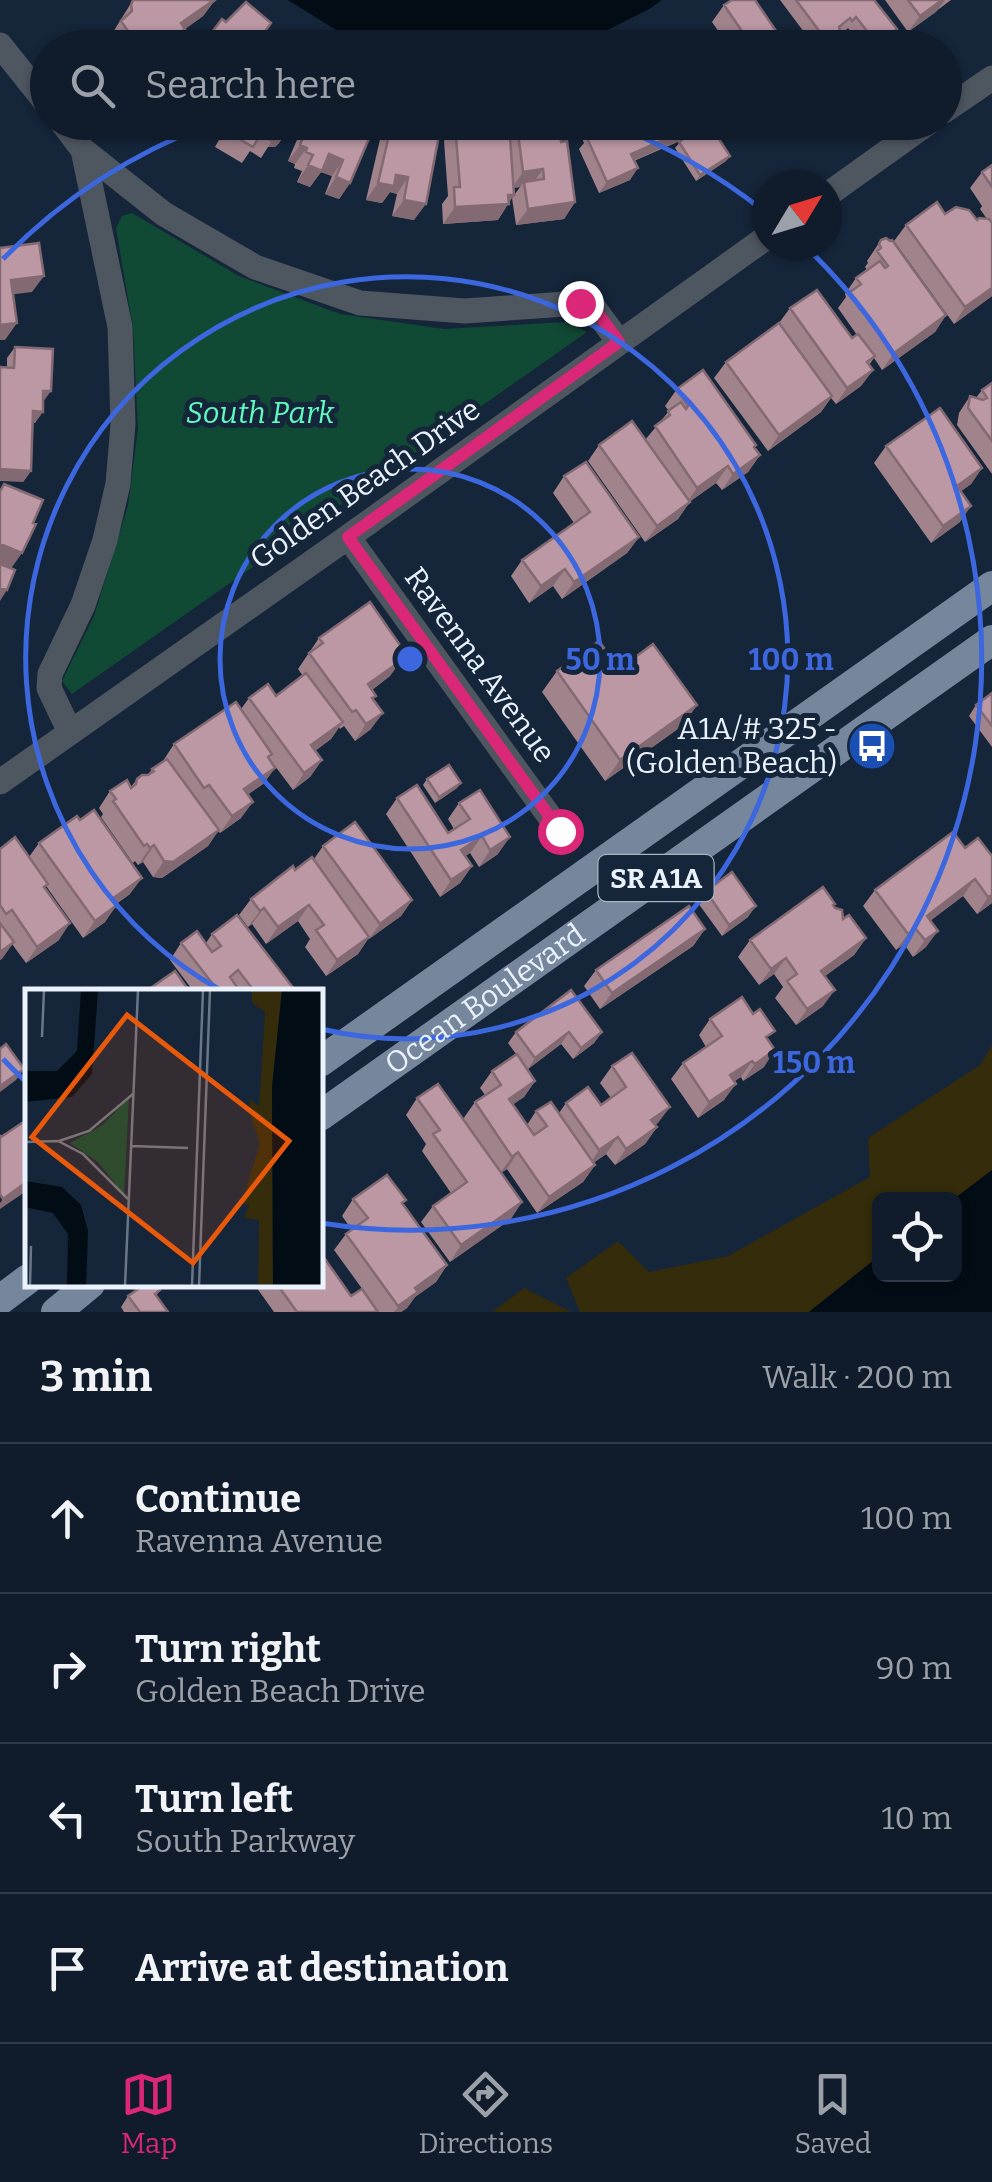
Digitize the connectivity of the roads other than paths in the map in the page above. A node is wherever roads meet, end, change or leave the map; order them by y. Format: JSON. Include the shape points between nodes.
{"nodes":[{"id":1,"x":0,"y":45,"type":"edge"},
{"id":2,"x":992,"y":78,"type":"edge"},
{"id":3,"x":30,"y":82,"type":"edge"},
{"id":4,"x":962,"y":99,"type":"edge"},
{"id":5,"x":76,"y":140,"type":"edge"},
{"id":6,"x":904,"y":140,"type":"edge"},
{"id":7,"x":84,"y":150,"type":"junction"},
{"id":8,"x":842,"y":183,"type":"edge"},
{"id":9,"x":752,"y":248,"type":"edge"},
{"id":10,"x":619,"y":342,"type":"junction"},
{"id":11,"x":348,"y":537,"type":"junction"},
{"id":12,"x":992,"y":586,"type":"edge"},
{"id":13,"x":992,"y":640,"type":"edge"},
{"id":14,"x":70,"y":732,"type":"junction"},
{"id":15,"x":0,"y":782,"type":"edge"},
{"id":16,"x":560,"y":831,"type":"dead end"},
{"id":17,"x":592,"y":869,"type":"junction"},
{"id":18,"x":616,"y":907,"type":"junction"},
{"id":19,"x":322,"y":1061,"type":"edge"},
{"id":20,"x":322,"y":1115,"type":"edge"},
{"id":21,"x":25,"y":1281,"type":"edge"},
{"id":22,"x":86,"y":1287,"type":"edge"},
{"id":23,"x":0,"y":1300,"type":"edge"},
{"id":24,"x":56,"y":1312,"type":"edge"}],
"edges":[{"from":1,"to":3,"type":"street"},
{"from":2,"to":4,"type":"street"},
{"from":5,"to":7,"type":"street"},
{"from":6,"to":8,"type":"street"},
{"from":7,"to":10,"type":"street","via":[[164,214],[255,267],[360,303],[465,311],[580,303],[594,308]]},
{"from":7,"to":14,"type":"street","via":[[120,326],[123,424],[105,540],[50,674]]},
{"from":9,"to":10,"type":"street","name":"Golden Beach Drive"},
{"from":10,"to":11,"type":"street","name":"Golden Beach Drive"},
{"from":11,"to":14,"type":"street","name":"Golden Beach Drive"},
{"from":11,"to":16,"type":"street","name":"Ravenna Avenue"},
{"from":12,"to":17,"type":"main road","name":"Ocean Boulevard","number":"SR A1A"},
{"from":13,"to":18,"type":"main road","name":"Ocean Boulevard","number":"SR A1A"},
{"from":14,"to":15,"type":"street","name":"Golden Beach Drive"},
{"from":17,"to":18,"type":"main road"},
{"from":17,"to":19,"type":"main road","name":"Ocean Boulevard","number":"SR A1A"},
{"from":18,"to":20,"type":"main road","name":"Ocean Boulevard","number":"SR A1A"},
{"from":21,"to":23,"type":"main road"},
{"from":22,"to":24,"type":"main road"}]}
